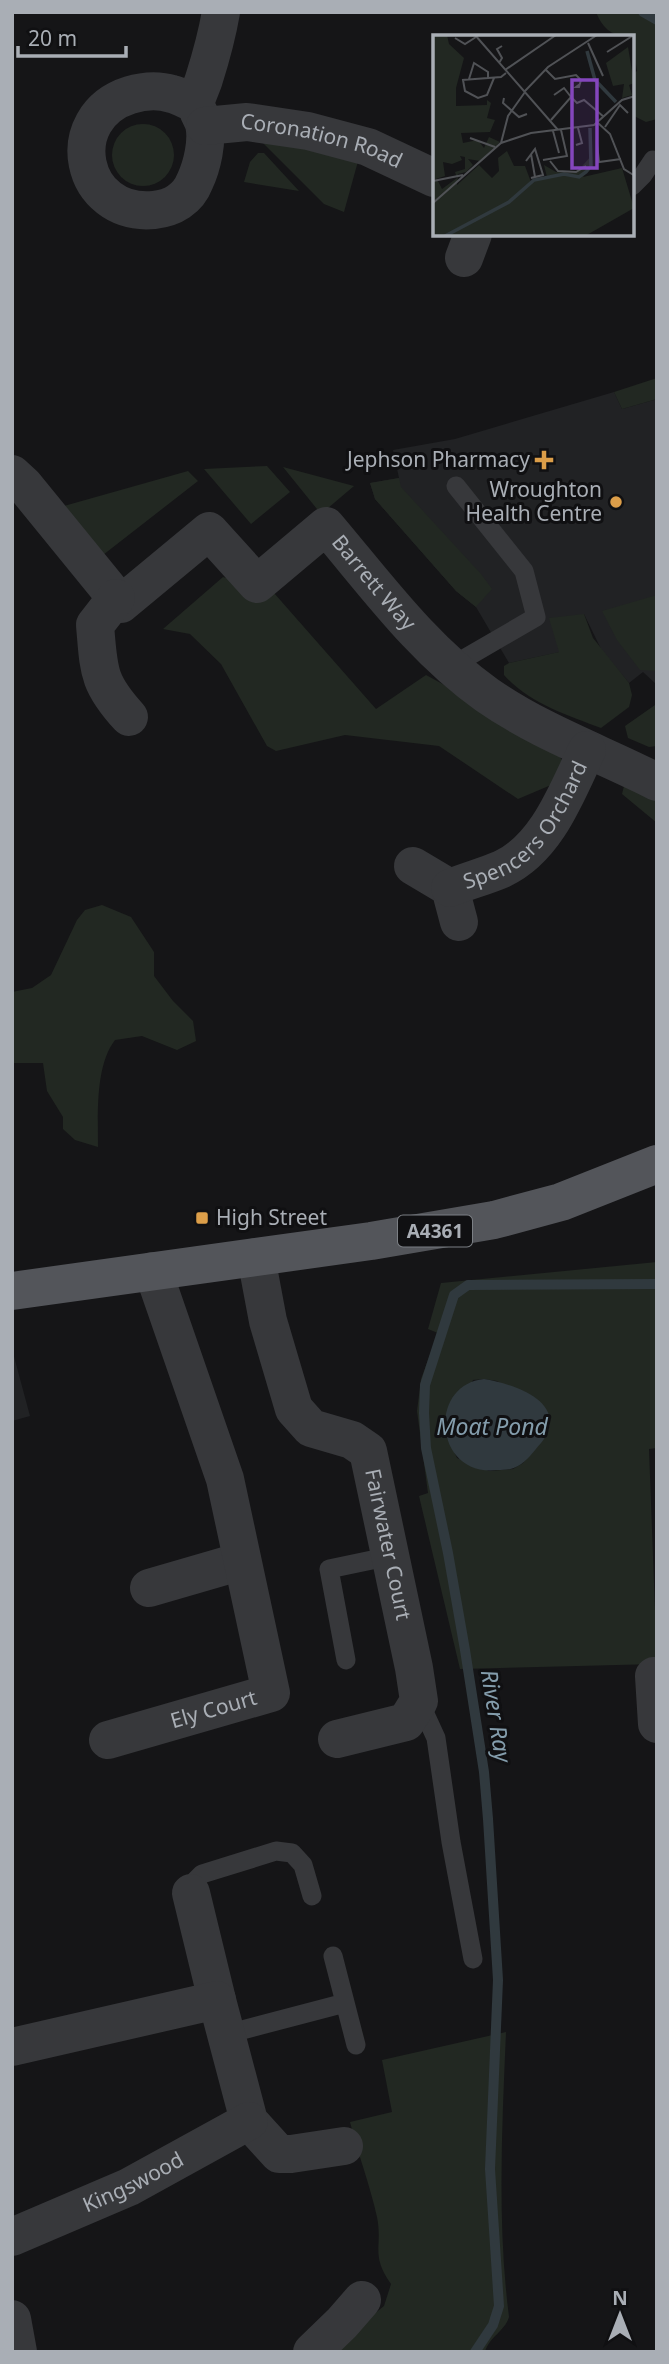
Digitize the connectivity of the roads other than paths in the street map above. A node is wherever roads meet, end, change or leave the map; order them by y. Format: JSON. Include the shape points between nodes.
{"nodes":[{"id":1,"x":221,"y":12,"type":"edge"},
{"id":2,"x":657,"y":161,"type":"edge"},
{"id":3,"x":433,"y":177,"type":"edge"},
{"id":4,"x":634,"y":184,"type":"edge"},
{"id":5,"x":12,"y":474,"type":"edge"},
{"id":6,"x":456,"y":486,"type":"dead end"},
{"id":7,"x":116,"y":598,"type":"junction"},
{"id":8,"x":450,"y":667,"type":"junction"},
{"id":9,"x":129,"y":717,"type":"dead end"},
{"id":10,"x":587,"y":750,"type":"junction"},
{"id":11,"x":657,"y":782,"type":"edge"},
{"id":12,"x":414,"y":866,"type":"dead end"},
{"id":13,"x":657,"y":1164,"type":"edge"},
{"id":14,"x":256,"y":1257,"type":"junction"},
{"id":15,"x":153,"y":1271,"type":"junction"},
{"id":16,"x":12,"y":1291,"type":"edge"},
{"id":17,"x":391,"y":1556,"type":"junction"},
{"id":18,"x":242,"y":1561,"type":"junction"},
{"id":19,"x":149,"y":1588,"type":"dead end"},
{"id":20,"x":346,"y":1660,"type":"dead end"},
{"id":21,"x":653,"y":1676,"type":"dead end"},
{"id":22,"x":419,"y":1701,"type":"junction"},
{"id":23,"x":657,"y":1724,"type":"edge"},
{"id":24,"x":337,"y":1739,"type":"dead end"},
{"id":25,"x":108,"y":1740,"type":"dead end"},
{"id":26,"x":191,"y":1894,"type":"joint"},
{"id":27,"x":312,"y":1896,"type":"dead end"},
{"id":28,"x":333,"y":1956,"type":"dead end"},
{"id":29,"x":473,"y":1959,"type":"dead end"},
{"id":30,"x":345,"y":2003,"type":"junction"},
{"id":31,"x":222,"y":2017,"type":"junction"},
{"id":32,"x":356,"y":2045,"type":"dead end"},
{"id":33,"x":12,"y":2047,"type":"edge"},
{"id":34,"x":249,"y":2121,"type":"junction"},
{"id":35,"x":344,"y":2146,"type":"dead end"},
{"id":36,"x":12,"y":2237,"type":"edge"},
{"id":37,"x":362,"y":2300,"type":"dead end"},
{"id":38,"x":12,"y":2319,"type":"edge"},
{"id":39,"x":18,"y":2352,"type":"edge"},
{"id":40,"x":312,"y":2352,"type":"edge"}],
"edges":[{"from":1,"to":3,"type":"street","name":"Coronation Road","via":[[200,115],[307,131],[368,146]]},
{"from":2,"to":4,"type":"lane","via":[[653,160]]},
{"from":5,"to":7,"type":"street"},
{"from":6,"to":8,"type":"lane","via":[[524,571],[536,617]]},
{"from":7,"to":8,"type":"street","name":"Barrett Way","via":[[121,604],[209,531],[257,584],[326,526]]},
{"from":7,"to":9,"type":"street","via":[[94,625],[97,655],[101,680]]},
{"from":8,"to":10,"type":"street","name":"Barrett Way","via":[[538,727]]},
{"from":10,"to":11,"type":"street","name":"Barrett Way"},
{"from":10,"to":12,"type":"street","name":"Spencers Orchard","via":[[547,828],[528,851],[455,905]]},
{"from":13,"to":14,"type":"main road","number":"A4361","via":[[591,1191],[494,1220]]},
{"from":14,"to":15,"type":"main road","number":"A4361"},
{"from":14,"to":17,"type":"street","name":"Fairwater Court","via":[[268,1321],[294,1409],[311,1428],[352,1440],[368,1451]]},
{"from":15,"to":16,"type":"main road","number":"A4361"},
{"from":15,"to":18,"type":"street","name":"Ely Court","via":[[225,1479]]},
{"from":17,"to":20,"type":"lane","via":[[329,1570]]},
{"from":17,"to":22,"type":"street","name":"Fairwater Court"},
{"from":18,"to":19,"type":"street"},
{"from":18,"to":25,"type":"street","name":"Ely Court","via":[[271,1693]]},
{"from":21,"to":23,"type":"street"},
{"from":22,"to":24,"type":"street","via":[[406,1722]]},
{"from":22,"to":29,"type":"lane","via":[[436,1738]]},
{"from":26,"to":27,"type":"lane","via":[[202,1874],[276,1851],[292,1853],[303,1865]]},
{"from":26,"to":31,"type":"street"},
{"from":28,"to":30,"type":"lane"},
{"from":30,"to":31,"type":"lane"},
{"from":30,"to":32,"type":"lane"},
{"from":31,"to":33,"type":"street"},
{"from":31,"to":34,"type":"street"},
{"from":34,"to":35,"type":"street","via":[[279,2154]]},
{"from":34,"to":36,"type":"street","name":"Kingswood","via":[[129,2187]]},
{"from":37,"to":40,"type":"street"},
{"from":38,"to":39,"type":"street"}]}
